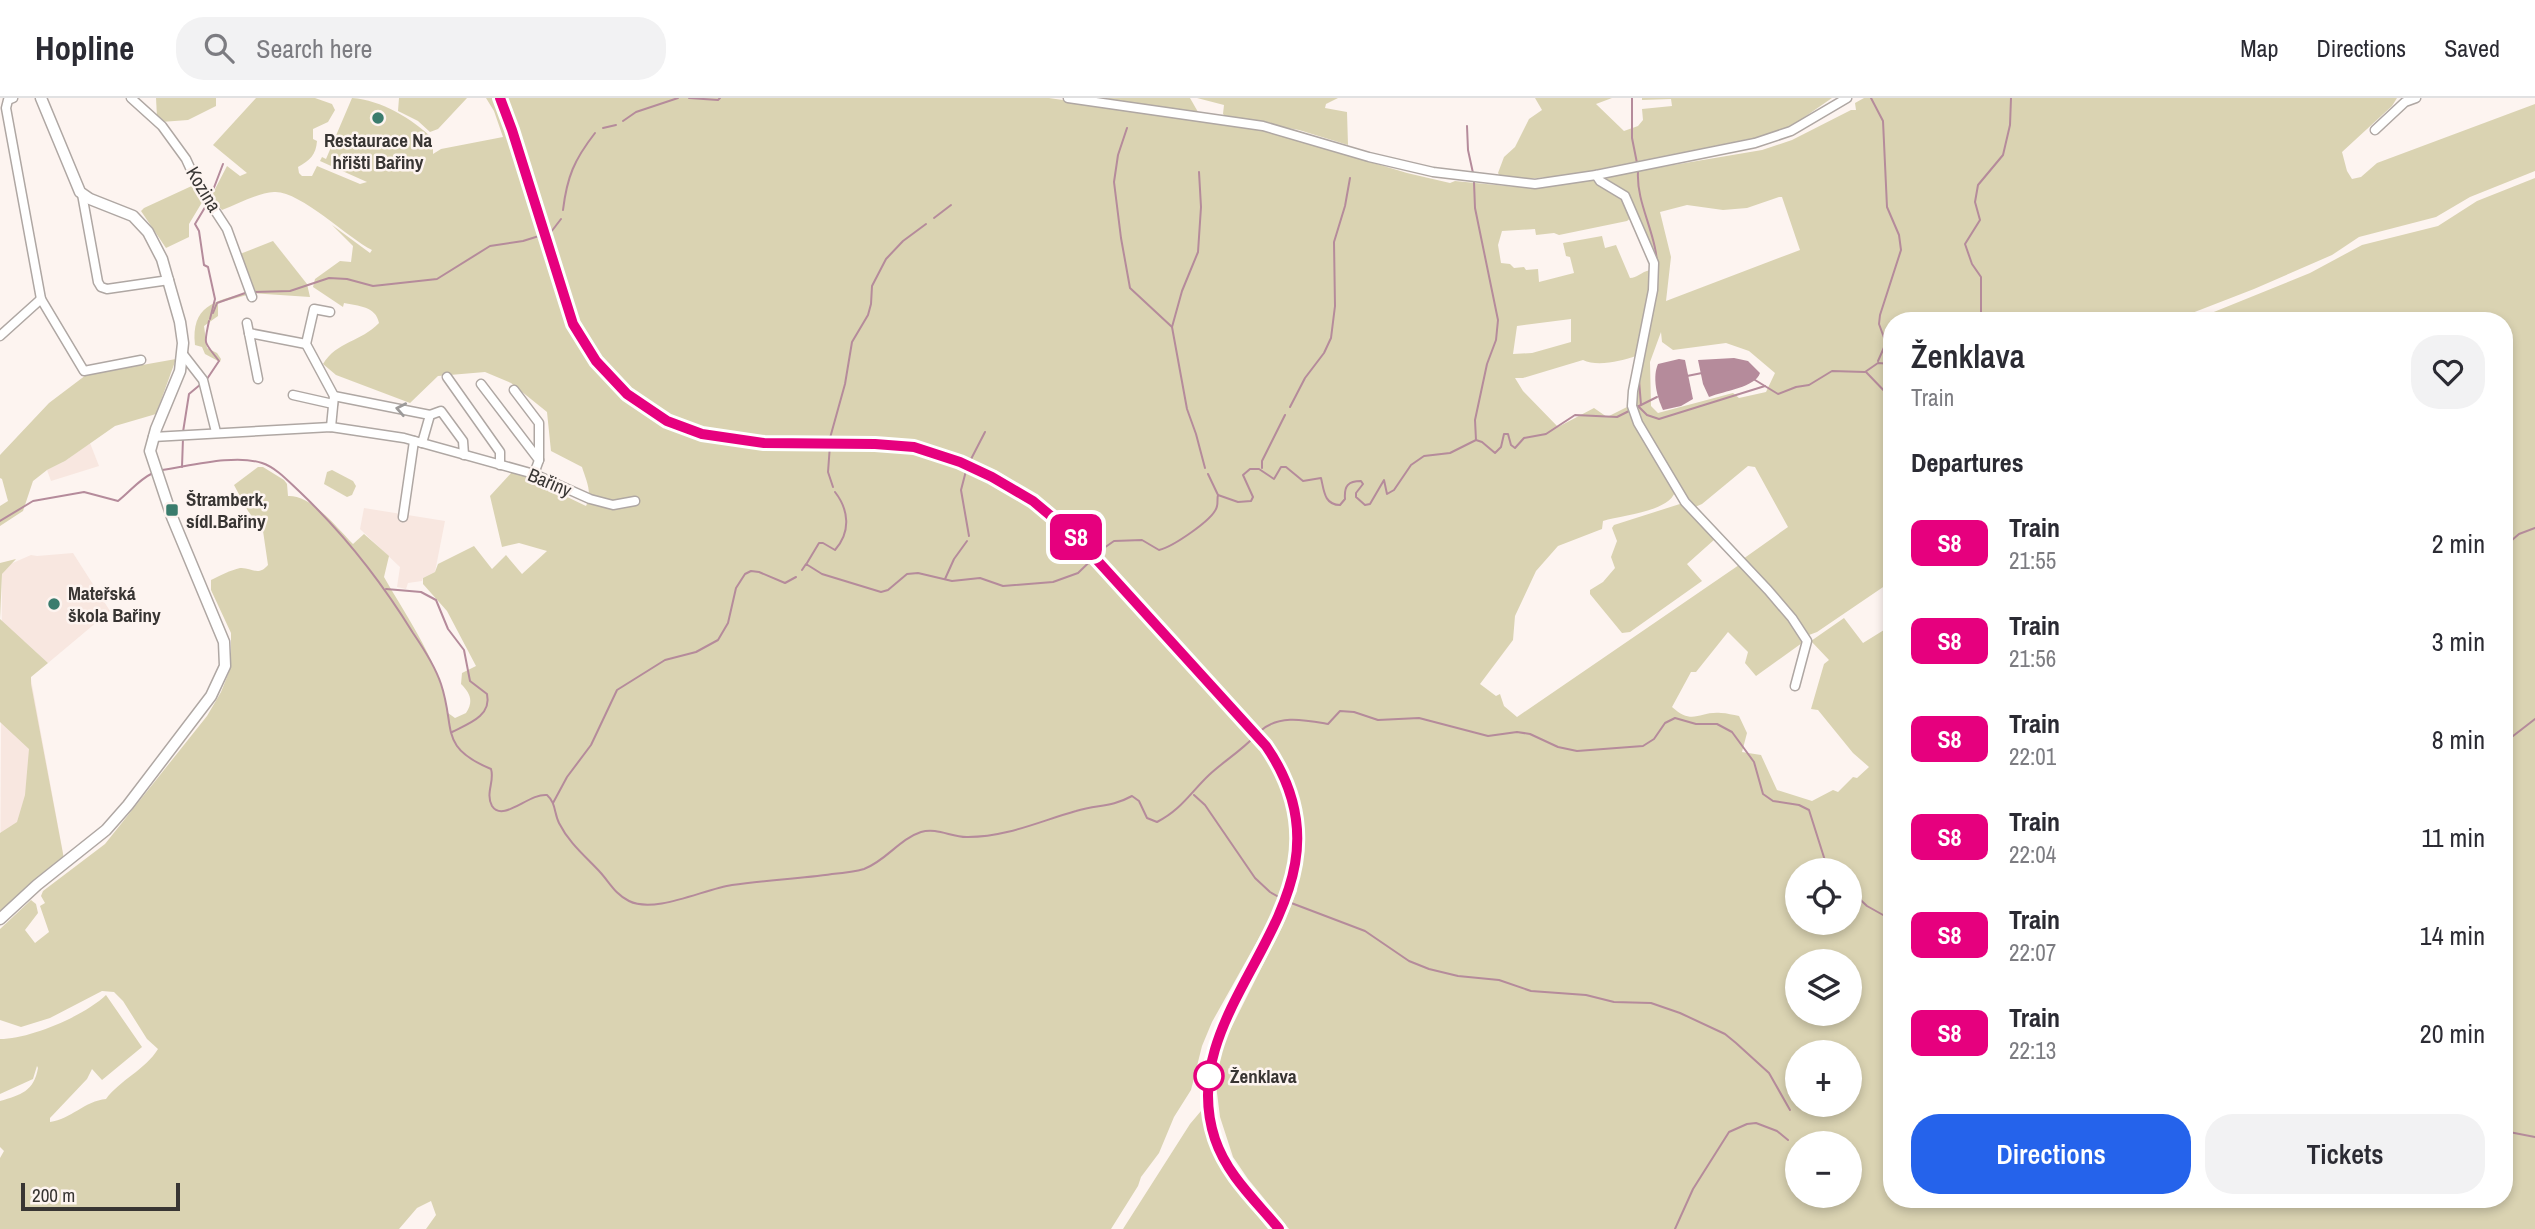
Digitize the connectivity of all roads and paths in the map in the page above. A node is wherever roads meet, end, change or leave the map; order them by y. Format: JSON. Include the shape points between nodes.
{"nodes":[{"id":1,"x":13,"y":98,"type":"edge"},
{"id":2,"x":41,"y":98,"type":"edge"},
{"id":3,"x":131,"y":98,"type":"edge"},
{"id":4,"x":1068,"y":98,"type":"edge"},
{"id":5,"x":1847,"y":98,"type":"edge"},
{"id":6,"x":2416,"y":98,"type":"edge"},
{"id":7,"x":2375,"y":130,"type":"dead end"},
{"id":8,"x":1596,"y":175,"type":"junction"},
{"id":9,"x":82,"y":194,"type":"junction"},
{"id":10,"x":169,"y":280,"type":"junction"},
{"id":11,"x":252,"y":297,"type":"dead end"},
{"id":12,"x":41,"y":299,"type":"junction"},
{"id":13,"x":330,"y":312,"type":"dead end"},
{"id":14,"x":247,"y":323,"type":"dead end"},
{"id":15,"x":249,"y":333,"type":"junction"},
{"id":16,"x":0,"y":336,"type":"edge"},
{"id":17,"x":306,"y":344,"type":"junction"},
{"id":18,"x":182,"y":352,"type":"junction"},
{"id":19,"x":141,"y":360,"type":"dead end"},
{"id":20,"x":447,"y":377,"type":"dead end"},
{"id":21,"x":258,"y":379,"type":"dead end"},
{"id":22,"x":481,"y":384,"type":"dead end"},
{"id":23,"x":514,"y":390,"type":"dead end"},
{"id":24,"x":293,"y":395,"type":"dead end"},
{"id":25,"x":334,"y":400,"type":"junction"},
{"id":26,"x":430,"y":415,"type":"junction"},
{"id":27,"x":331,"y":427,"type":"junction"},
{"id":28,"x":216,"y":432,"type":"junction"},
{"id":29,"x":153,"y":437,"type":"junction"},
{"id":30,"x":418,"y":442,"type":"junction"},
{"id":31,"x":464,"y":455,"type":"junction"},
{"id":32,"x":539,"y":460,"type":"junction"},
{"id":33,"x":500,"y":465,"type":"junction"},
{"id":34,"x":534,"y":474,"type":"junction"},
{"id":35,"x":635,"y":502,"type":"dead end"},
{"id":36,"x":403,"y":517,"type":"dead end"},
{"id":37,"x":1795,"y":686,"type":"dead end"},
{"id":38,"x":0,"y":919,"type":"edge"}],
"edges":[{"from":1,"to":12,"type":"street","via":[[6,108]]},
{"from":2,"to":9,"type":"main road"},
{"from":3,"to":11,"type":"street","name":"Kozina","via":[[162,126],[186,159],[228,229]]},
{"from":4,"to":8,"type":"street","via":[[1263,125],[1433,172],[1535,184]]},
{"from":5,"to":8,"type":"street","via":[[1776,137]]},
{"from":6,"to":7,"type":"street","via":[[2405,102]]},
{"from":8,"to":37,"type":"street","via":[[1625,196],[1654,263],[1633,391],[1638,423],[1685,502],[1768,590],[1807,641]]},
{"from":9,"to":10,"type":"main road","via":[[139,222],[155,244]]},
{"from":9,"to":10,"type":"street","via":[[101,287]]},
{"from":10,"to":18,"type":"main road"},
{"from":12,"to":16,"type":"street"},
{"from":12,"to":19,"type":"street","via":[[84,371]]},
{"from":13,"to":17,"type":"street","via":[[314,309]]},
{"from":14,"to":15,"type":"street"},
{"from":15,"to":17,"type":"street"},
{"from":15,"to":21,"type":"street"},
{"from":17,"to":25,"type":"street"},
{"from":18,"to":28,"type":"street","via":[[203,380]]},
{"from":18,"to":29,"type":"main road","via":[[180,370]]},
{"from":20,"to":33,"type":"street","via":[[500,452]]},
{"from":22,"to":32,"type":"street"},
{"from":23,"to":32,"type":"street","via":[[539,423]]},
{"from":24,"to":25,"type":"street"},
{"from":26,"to":25,"type":"street","one_way":true},
{"from":25,"to":27,"type":"street"},
{"from":26,"to":30,"type":"street"},
{"from":26,"to":31,"type":"street","via":[[441,411],[463,441]]},
{"from":27,"to":28,"type":"street","name":"Bařiny"},
{"from":27,"to":30,"type":"street","name":"Bařiny"},
{"from":28,"to":29,"type":"street","name":"Bařiny"},
{"from":29,"to":38,"type":"main road","via":[[150,450],[156,472],[223,638],[226,661],[222,677],[106,830]]},
{"from":30,"to":31,"type":"street","name":"Bařiny"},
{"from":30,"to":36,"type":"street"},
{"from":31,"to":33,"type":"street","name":"Bařiny"},
{"from":32,"to":34,"type":"street"},
{"from":33,"to":34,"type":"street","name":"Bařiny"},
{"from":34,"to":35,"type":"street","name":"Bařiny","via":[[590,499],[613,505]]}]}
